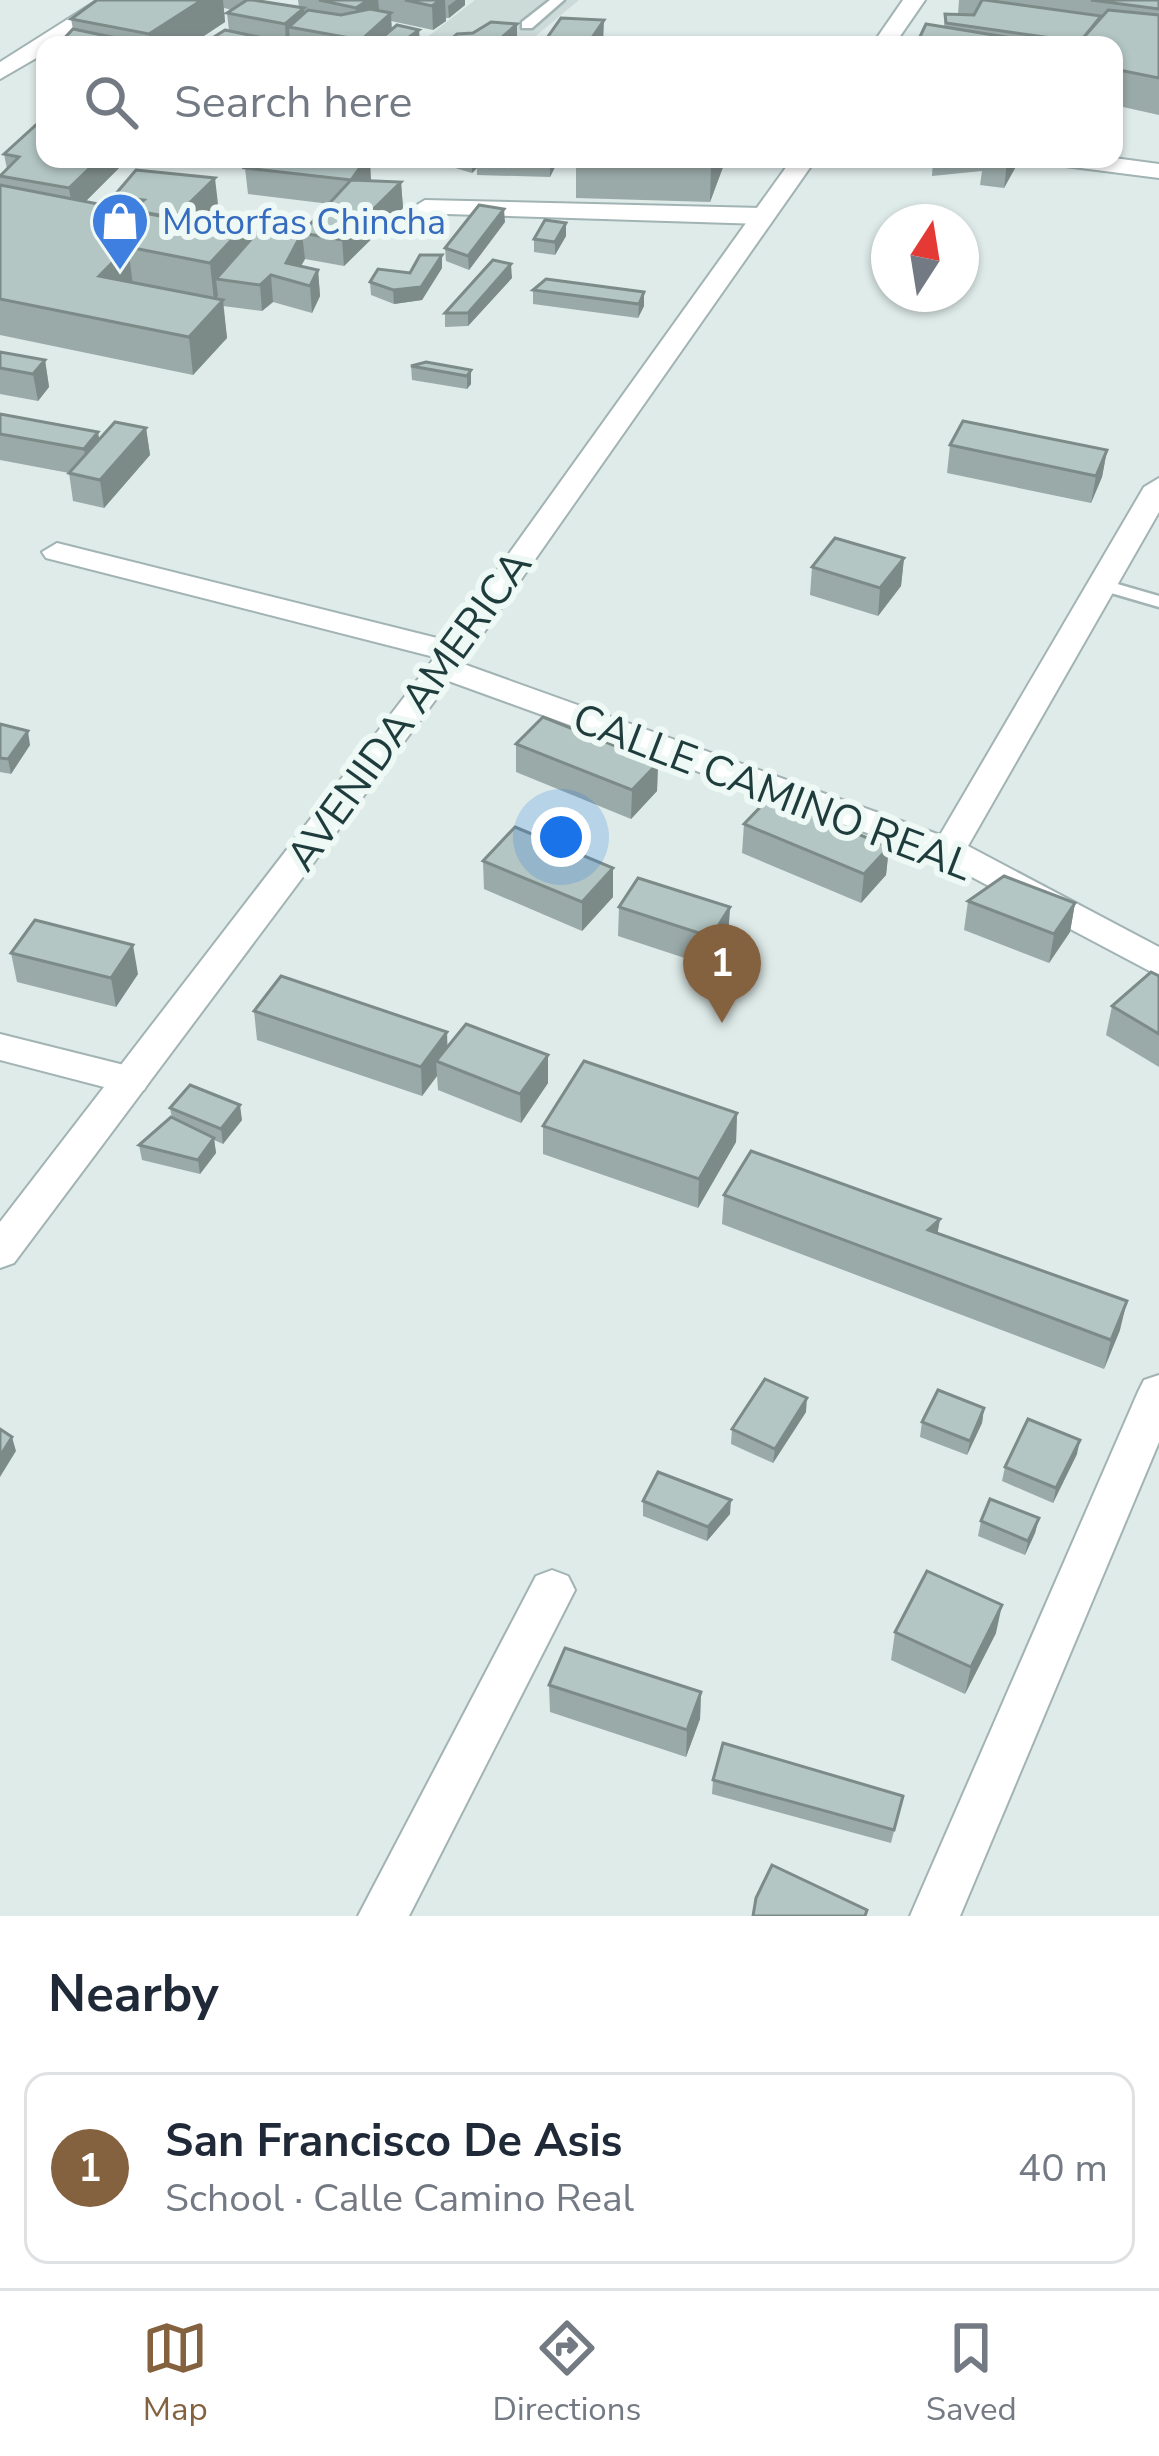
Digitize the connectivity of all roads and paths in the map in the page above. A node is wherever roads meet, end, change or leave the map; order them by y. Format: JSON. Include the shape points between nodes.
{"nodes":[{"id":1,"x":558,"y":0,"type":"edge"},
{"id":2,"x":914,"y":0,"type":"edge"},
{"id":3,"x":107,"y":2,"type":"edge"},
{"id":4,"x":527,"y":26,"type":"dead end"},
{"id":5,"x":55,"y":36,"type":"edge"},
{"id":6,"x":890,"y":36,"type":"edge"},
{"id":7,"x":36,"y":48,"type":"edge"},
{"id":8,"x":0,"y":72,"type":"edge"},
{"id":9,"x":1123,"y":166,"type":"edge"},
{"id":10,"x":797,"y":168,"type":"edge"},
{"id":11,"x":1159,"y":171,"type":"edge"},
{"id":12,"x":425,"y":208,"type":"dead end"},
{"id":13,"x":762,"y":216,"type":"junction"},
{"id":14,"x":1159,"y":488,"type":"edge"},
{"id":15,"x":56,"y":552,"type":"dead end"},
{"id":16,"x":1100,"y":584,"type":"junction"},
{"id":17,"x":1159,"y":602,"type":"edge"},
{"id":18,"x":448,"y":660,"type":"junction"},
{"id":19,"x":948,"y":850,"type":"junction"},
{"id":20,"x":1159,"y":962,"type":"edge"},
{"id":21,"x":0,"y":1047,"type":"edge"},
{"id":22,"x":131,"y":1080,"type":"junction"},
{"id":23,"x":0,"y":1252,"type":"edge"},
{"id":24,"x":1159,"y":1392,"type":"edge"},
{"id":25,"x":552,"y":1590,"type":"dead end"},
{"id":26,"x":383,"y":1916,"type":"edge"},
{"id":27,"x":935,"y":1916,"type":"edge"}],
"edges":[{"from":1,"to":4,"type":"lane"},
{"from":2,"to":6,"type":"street"},
{"from":3,"to":5,"type":"street"},
{"from":7,"to":8,"type":"street"},
{"from":9,"to":11,"type":"street"},
{"from":10,"to":13,"type":"street","name":"AVENIDA AMERICA"},
{"from":12,"to":13,"type":"street"},
{"from":13,"to":18,"type":"street","name":"AVENIDA AMERICA"},
{"from":14,"to":16,"type":"street"},
{"from":15,"to":18,"type":"street","name":"CALLE CAMINO REAL"},
{"from":16,"to":17,"type":"lane"},
{"from":16,"to":19,"type":"street"},
{"from":18,"to":19,"type":"street","name":"CALLE CAMINO REAL"},
{"from":18,"to":22,"type":"street","name":"AVENIDA AMERICA"},
{"from":19,"to":20,"type":"street","name":"CALLE CAMINO REAL"},
{"from":21,"to":22,"type":"street"},
{"from":22,"to":23,"type":"street","name":"AVENIDA AMERICA"},
{"from":24,"to":27,"type":"street"},
{"from":25,"to":26,"type":"street"}]}
